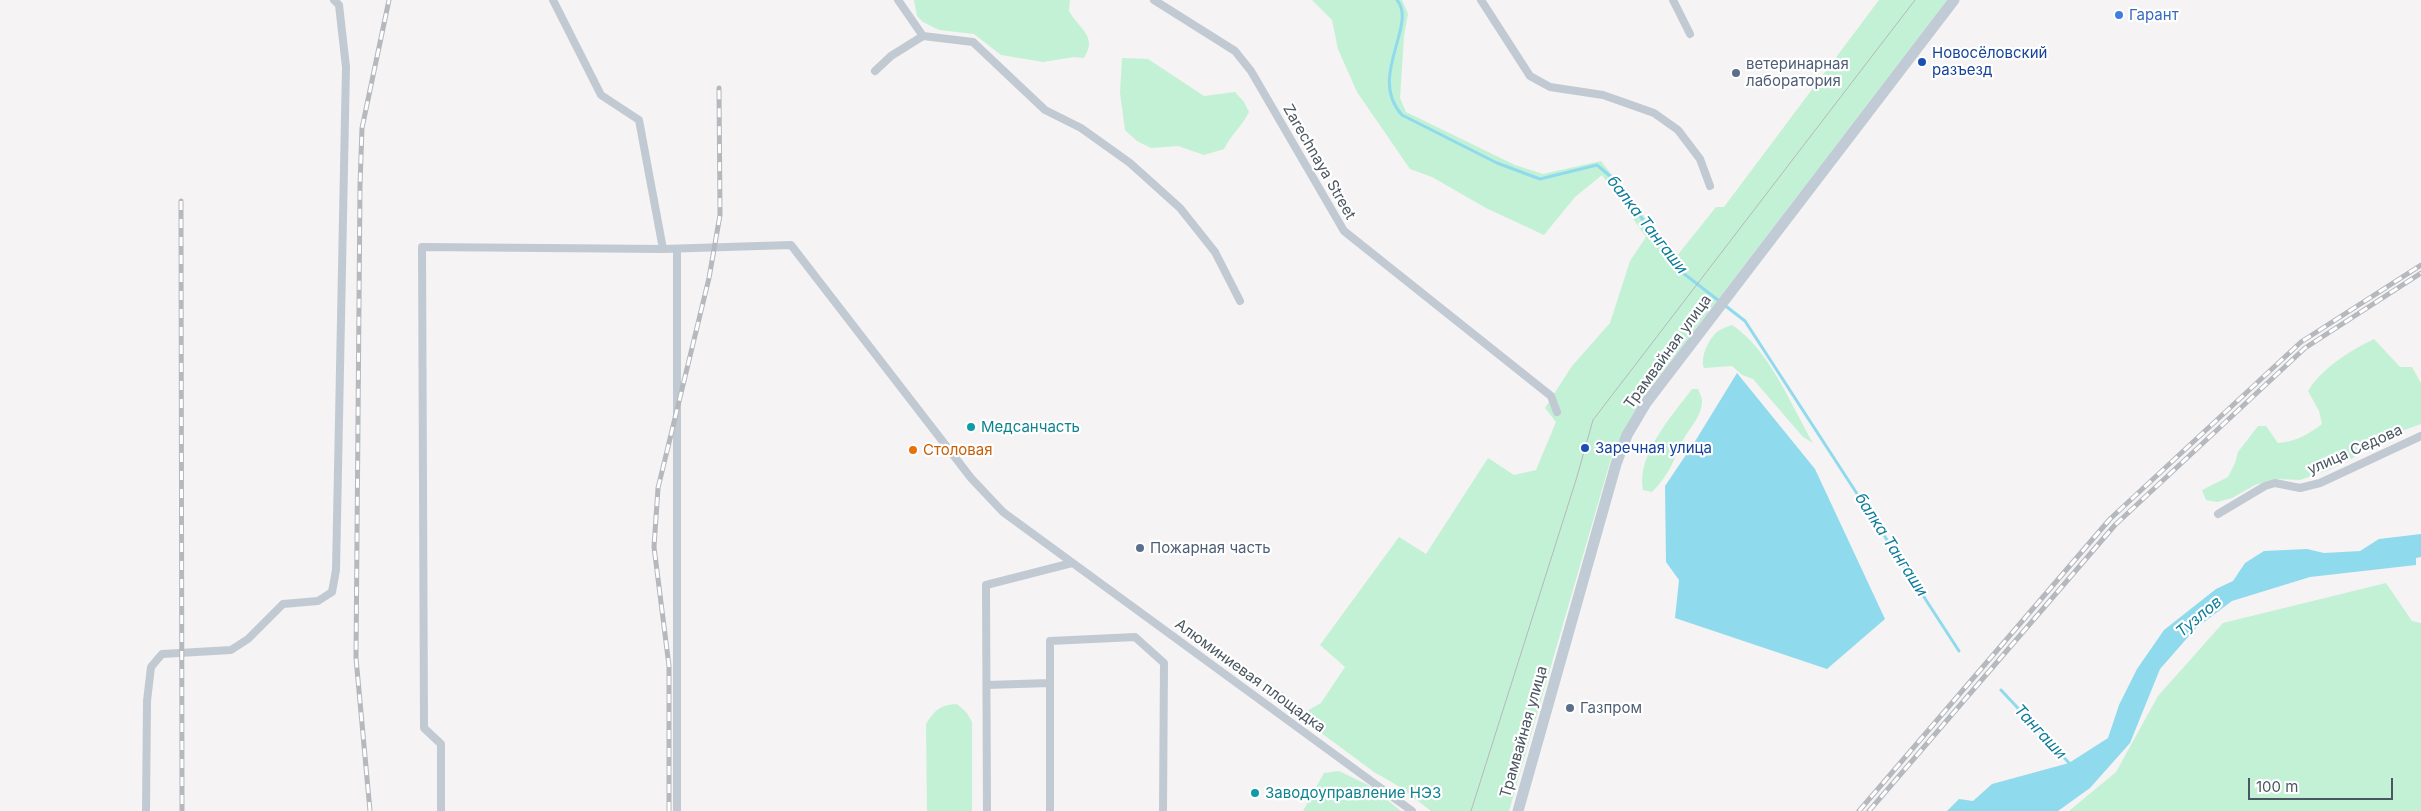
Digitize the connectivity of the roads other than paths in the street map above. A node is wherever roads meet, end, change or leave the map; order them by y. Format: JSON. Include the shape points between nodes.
{"nodes":[{"id":1,"x":334,"y":0,"type":"edge"},
{"id":2,"x":553,"y":0,"type":"edge"},
{"id":3,"x":898,"y":0,"type":"edge"},
{"id":4,"x":1154,"y":0,"type":"edge"},
{"id":5,"x":1673,"y":0,"type":"edge"},
{"id":6,"x":1954,"y":0,"type":"edge"},
{"id":7,"x":1485,"y":1,"type":"edge"},
{"id":8,"x":1690,"y":34,"type":"dead end"},
{"id":9,"x":923,"y":36,"type":"junction"},
{"id":10,"x":874,"y":71,"type":"dead end"},
{"id":11,"x":1710,"y":186,"type":"dead end"},
{"id":12,"x":663,"y":249,"type":"junction"},
{"id":13,"x":677,"y":249,"type":"junction"},
{"id":14,"x":1240,"y":301,"type":"dead end"},
{"id":15,"x":1556,"y":412,"type":"dead end"},
{"id":16,"x":2421,"y":436,"type":"edge"},
{"id":17,"x":2218,"y":514,"type":"dead end"},
{"id":18,"x":1072,"y":563,"type":"junction"},
{"id":19,"x":1050,"y":683,"type":"junction"},
{"id":20,"x":986,"y":685,"type":"junction"},
{"id":21,"x":146,"y":811,"type":"edge"},
{"id":22,"x":441,"y":811,"type":"edge"},
{"id":23,"x":677,"y":811,"type":"edge"},
{"id":24,"x":986,"y":811,"type":"edge"},
{"id":25,"x":1050,"y":811,"type":"edge"},
{"id":26,"x":1163,"y":811,"type":"edge"},
{"id":27,"x":1412,"y":811,"type":"edge"},
{"id":28,"x":1518,"y":811,"type":"edge"}],
"edges":[{"from":1,"to":21,"type":"street","via":[[339,5],[346,67],[336,570],[332,592],[318,601],[282,604],[248,640],[231,650],[162,654],[151,667],[147,701]]},
{"from":2,"to":12,"type":"street","via":[[601,95],[640,120]]},
{"from":3,"to":9,"type":"street"},
{"from":4,"to":15,"type":"street","name":"Zarechnaya Street","via":[[1235,51],[1251,71],[1344,231],[1552,396]]},
{"from":5,"to":8,"type":"street"},
{"from":6,"to":28,"type":"main road","name":"Трамвайная улица","via":[[1646,403],[1627,435],[1599,520]]},
{"from":7,"to":11,"type":"street","via":[[1530,76],[1550,88],[1603,95],[1654,113],[1678,130],[1700,159]]},
{"from":9,"to":10,"type":"street"},
{"from":9,"to":14,"type":"street","via":[[973,42],[1045,110],[1082,128],[1130,163],[1180,208],[1215,252]]},
{"from":12,"to":13,"type":"street"},
{"from":12,"to":22,"type":"street","via":[[422,247],[424,728],[441,744]]},
{"from":13,"to":18,"type":"street","name":"Алюминиевая площадка","via":[[790,245],[971,478],[1003,512]]},
{"from":13,"to":23,"type":"street"},
{"from":16,"to":17,"type":"street","name":"улица Седова","via":[[2320,482],[2300,488],[2275,483],[2265,486]]},
{"from":18,"to":20,"type":"street","via":[[986,585]]},
{"from":18,"to":27,"type":"street","name":"Алюминиевая площадка"},
{"from":19,"to":20,"type":"street"},
{"from":19,"to":25,"type":"street"},
{"from":19,"to":26,"type":"street","via":[[1050,640],[1135,637],[1164,663]]},
{"from":20,"to":24,"type":"street"}]}
